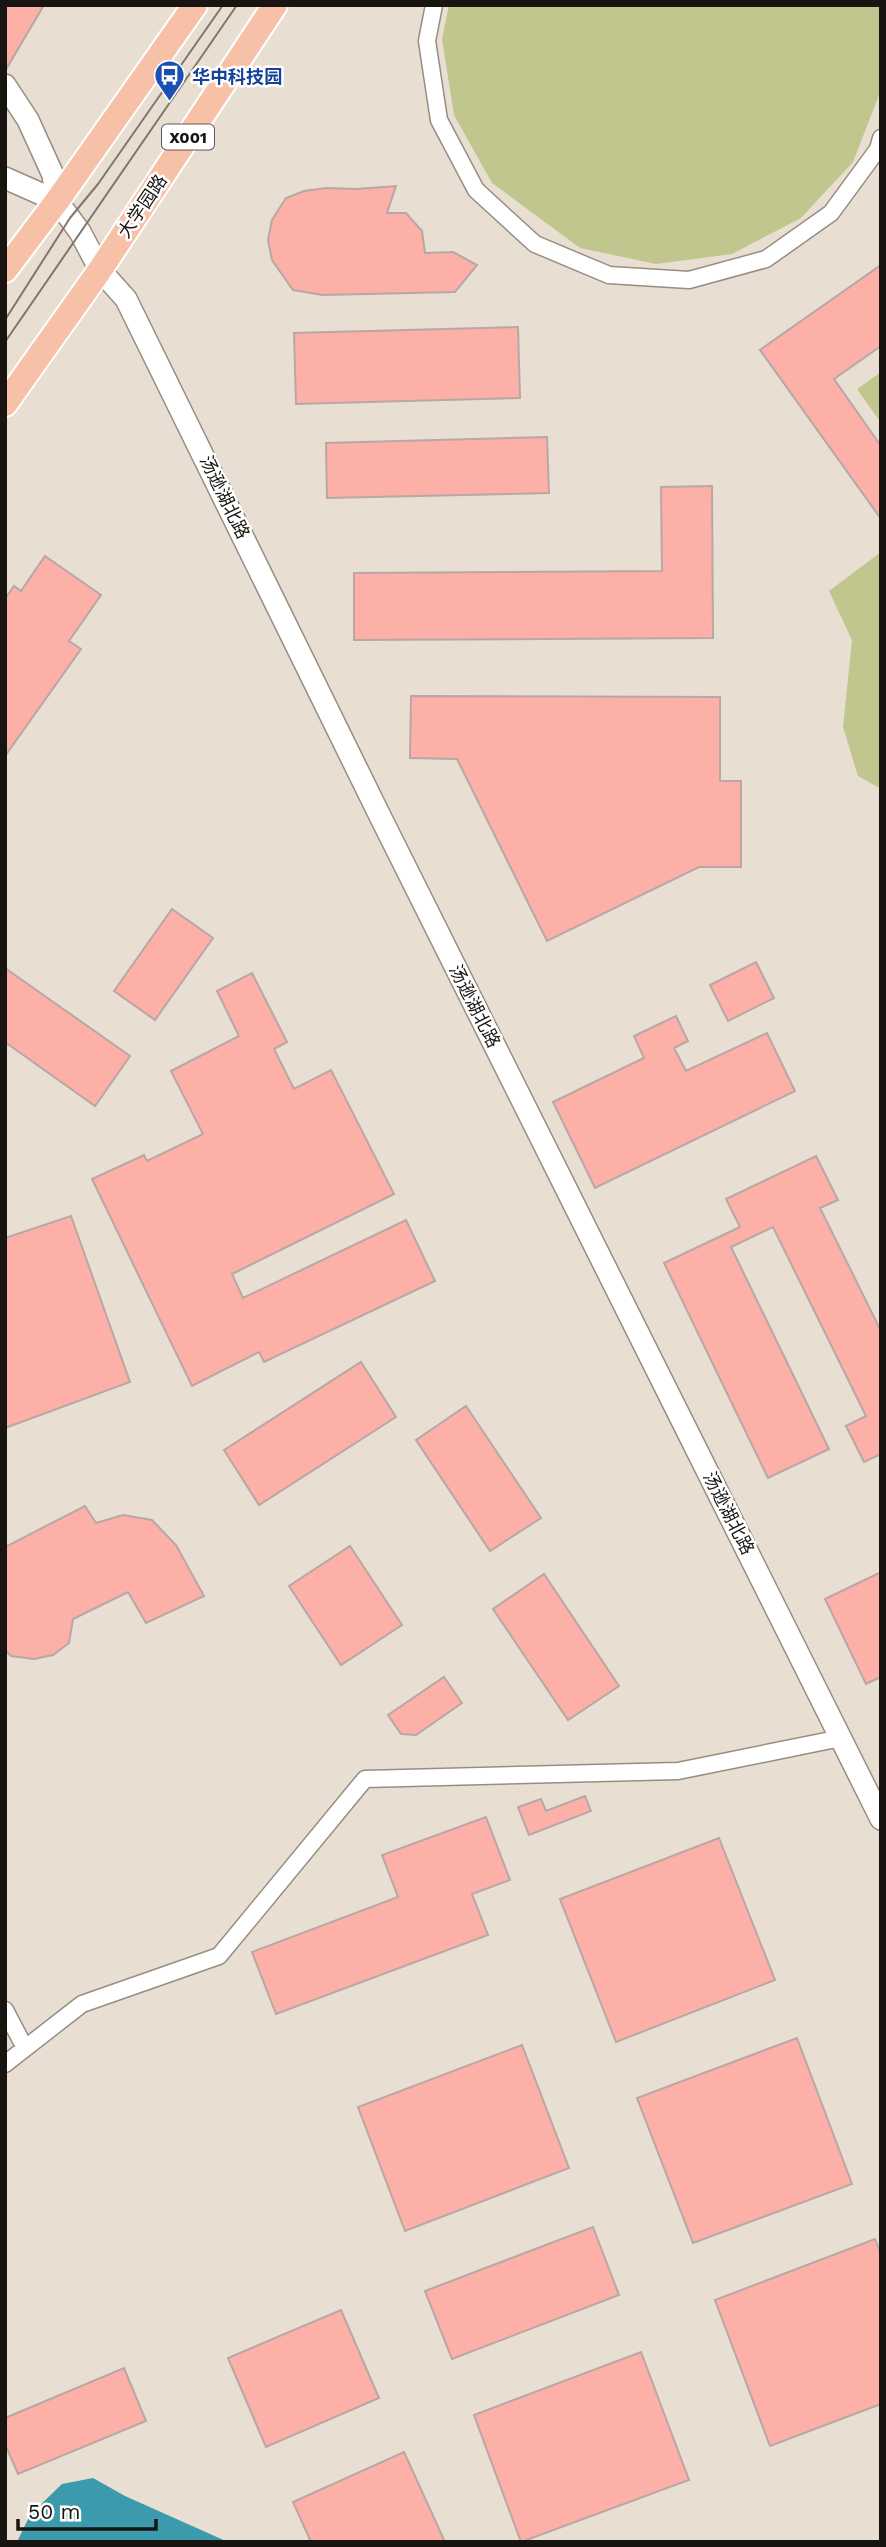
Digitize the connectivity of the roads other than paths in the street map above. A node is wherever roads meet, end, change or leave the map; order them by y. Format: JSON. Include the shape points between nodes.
{"nodes":[{"id":1,"x":195,"y":5,"type":"edge"},
{"id":2,"x":275,"y":5,"type":"edge"},
{"id":3,"x":434,"y":5,"type":"edge"},
{"id":4,"x":5,"y":85,"type":"edge"},
{"id":5,"x":881,"y":138,"type":"edge"},
{"id":6,"x":5,"y":178,"type":"edge"},
{"id":7,"x":57,"y":201,"type":"junction"},
{"id":8,"x":5,"y":270,"type":"edge"},
{"id":9,"x":100,"y":270,"type":"junction"},
{"id":10,"x":5,"y":404,"type":"edge"},
{"id":11,"x":841,"y":1738,"type":"junction"},
{"id":12,"x":881,"y":1819,"type":"edge"},
{"id":13,"x":5,"y":2010,"type":"edge"},
{"id":14,"x":25,"y":2048,"type":"junction"},
{"id":15,"x":5,"y":2064,"type":"edge"}],
"edges":[{"from":1,"to":7,"type":"main road"},
{"from":2,"to":9,"type":"main road","name":"大学园路","number":"X001"},
{"from":3,"to":5,"type":"street","via":[[427,41],[439,120],[477,190],[536,244],[609,275],[689,280],[766,259],[831,213],[878,149]]},
{"from":4,"to":7,"type":"main road","name":"汤逊湖北路","via":[[28,120],[53,175]]},
{"from":6,"to":7,"type":"main road","name":"汤逊湖北路"},
{"from":7,"to":8,"type":"main road"},
{"from":7,"to":9,"type":"main road","name":"汤逊湖北路"},
{"from":9,"to":10,"type":"main road","name":"大学园路","number":"X001"},
{"from":9,"to":11,"type":"main road","name":"汤逊湖北路","via":[[126,299]]},
{"from":11,"to":12,"type":"main road","name":"汤逊湖北路"},
{"from":11,"to":14,"type":"street","via":[[678,1771],[365,1779],[219,1956],[82,2004]]},
{"from":13,"to":14,"type":"street"},
{"from":14,"to":15,"type":"street"}]}
